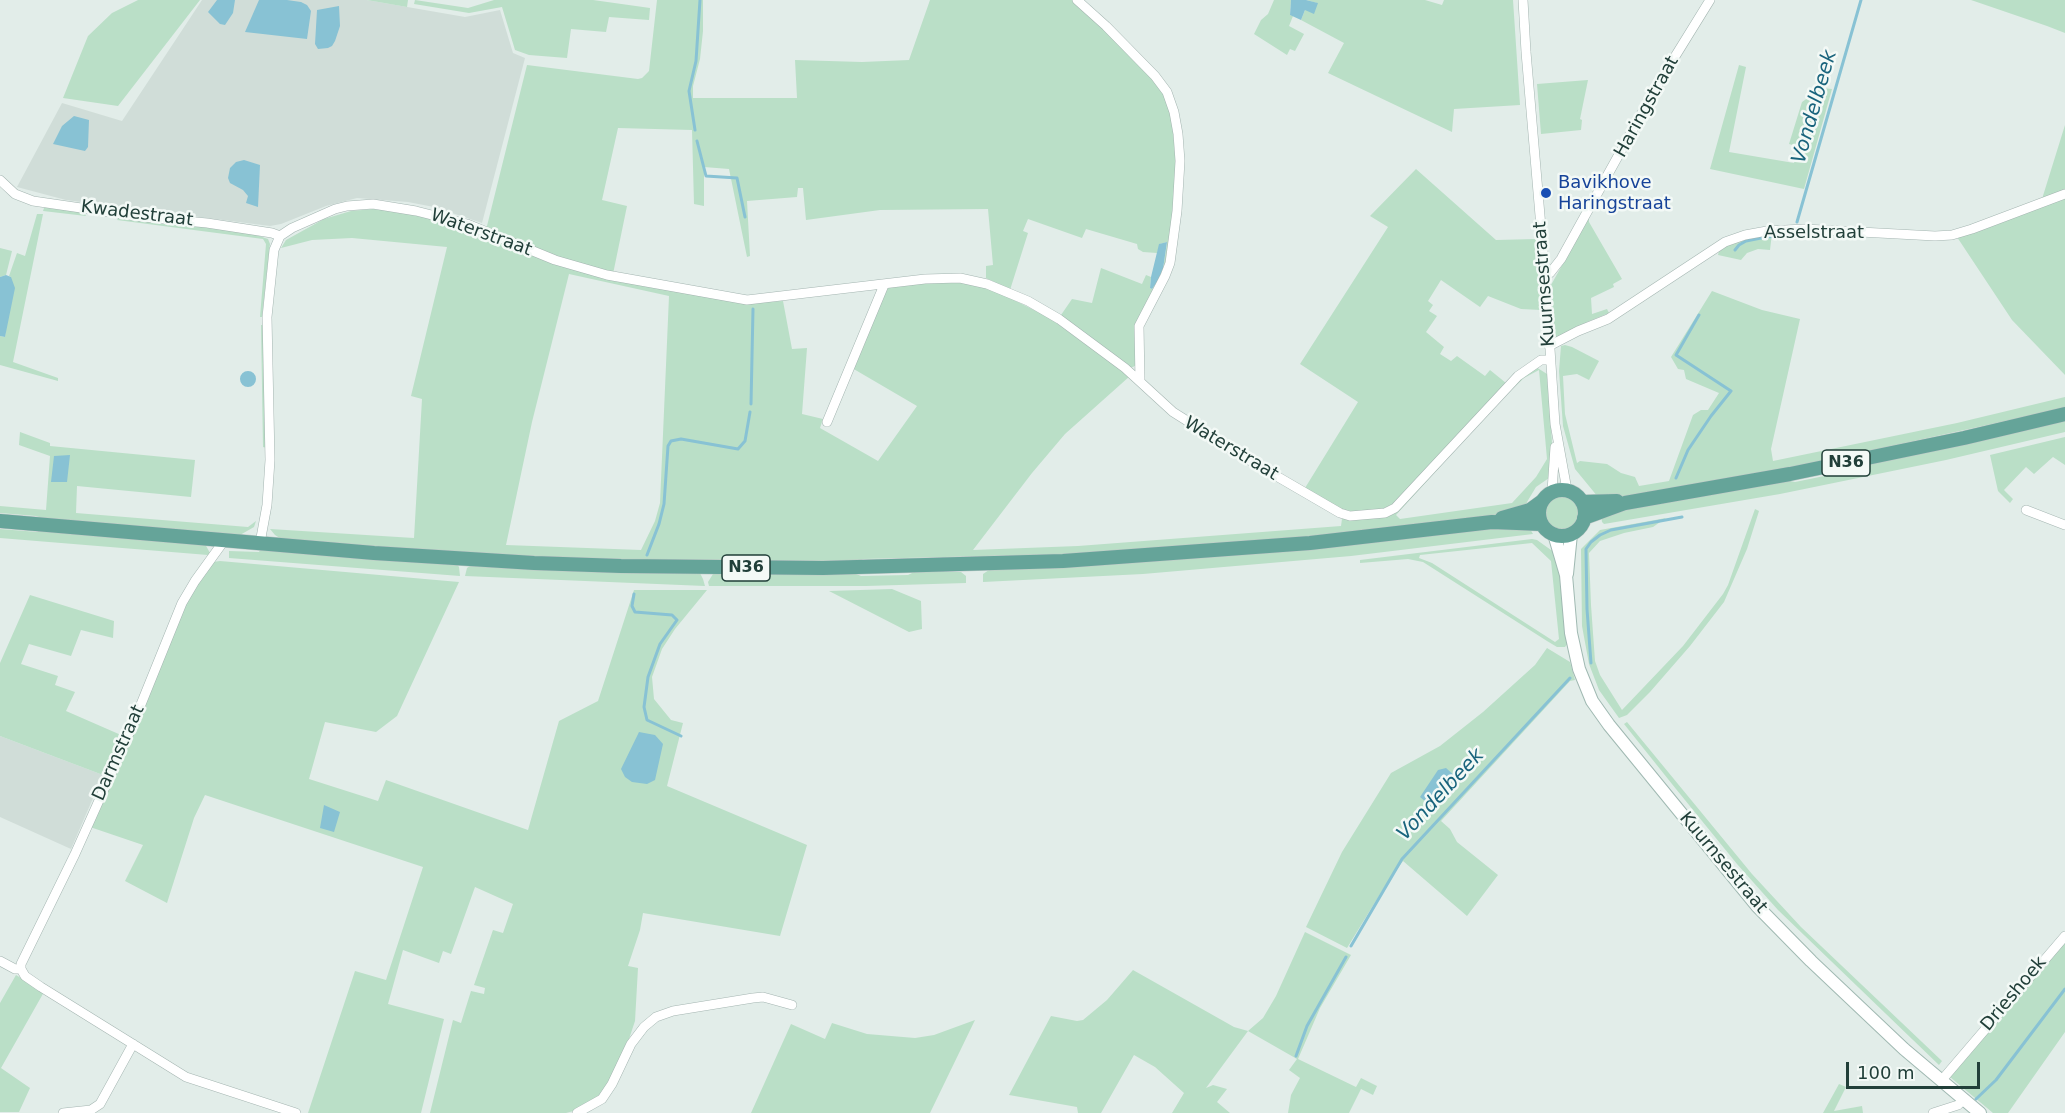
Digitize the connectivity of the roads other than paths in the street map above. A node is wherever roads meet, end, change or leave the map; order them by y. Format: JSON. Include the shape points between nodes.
{"nodes":[{"id":1,"x":1077,"y":0,"type":"edge"},
{"id":2,"x":1523,"y":0,"type":"edge"},
{"id":3,"x":1710,"y":0,"type":"edge"},
{"id":4,"x":0,"y":180,"type":"edge"},
{"id":5,"x":2065,"y":194,"type":"edge"},
{"id":6,"x":280,"y":236,"type":"junction"},
{"id":7,"x":1545,"y":274,"type":"junction"},
{"id":8,"x":884,"y":285,"type":"junction"},
{"id":9,"x":1550,"y":346,"type":"junction"},
{"id":10,"x":1550,"y":360,"type":"junction"},
{"id":11,"x":1140,"y":381,"type":"junction"},
{"id":12,"x":2065,"y":414,"type":"edge"},
{"id":13,"x":827,"y":422,"type":"dead end"},
{"id":14,"x":1556,"y":424,"type":"junction"},
{"id":15,"x":1567,"y":490,"type":"junction"},
{"id":16,"x":1552,"y":491,"type":"junction"},
{"id":17,"x":1541,"y":502,"type":"junction"},
{"id":18,"x":1582,"y":502,"type":"junction"},
{"id":19,"x":1625,"y":503,"type":"junction"},
{"id":20,"x":2026,"y":510,"type":"dead end"},
{"id":21,"x":1584,"y":518,"type":"junction"},
{"id":22,"x":0,"y":521,"type":"edge"},
{"id":23,"x":1492,"y":522,"type":"junction"},
{"id":24,"x":1542,"y":524,"type":"junction"},
{"id":25,"x":2065,"y":525,"type":"edge"},
{"id":26,"x":1554,"y":534,"type":"junction"},
{"id":27,"x":1571,"y":534,"type":"junction"},
{"id":28,"x":221,"y":540,"type":"junction"},
{"id":29,"x":260,"y":543,"type":"junction"},
{"id":30,"x":1566,"y":575,"type":"junction"},
{"id":31,"x":2065,"y":936,"type":"edge"},
{"id":32,"x":0,"y":961,"type":"edge"},
{"id":33,"x":21,"y":969,"type":"junction"},
{"id":34,"x":792,"y":1005,"type":"dead end"},
{"id":35,"x":133,"y":1044,"type":"junction"},
{"id":36,"x":1941,"y":1081,"type":"junction"},
{"id":37,"x":1963,"y":1100,"type":"junction"},
{"id":38,"x":63,"y":1113,"type":"edge"},
{"id":39,"x":296,"y":1113,"type":"edge"},
{"id":40,"x":577,"y":1113,"type":"edge"},
{"id":41,"x":1932,"y":1113,"type":"edge"},
{"id":42,"x":1980,"y":1113,"type":"edge"}],
"edges":[{"from":1,"to":11,"type":"street","via":[[1155,76],[1167,92],[1178,134],[1177,211],[1170,263],[1139,326]]},
{"from":2,"to":7,"type":"street","name":"Kuurnsestraat"},
{"from":3,"to":7,"type":"street","name":"Haringstraat","via":[[1658,84],[1561,258]]},
{"from":4,"to":6,"type":"street","name":"Kwadestraat","via":[[15,194],[33,201]]},
{"from":5,"to":9,"type":"street","name":"Asselstraat","via":[[1952,235],[1804,229],[1745,235],[1725,242],[1608,319]]},
{"from":6,"to":8,"type":"street","name":"Waterstraat","via":[[335,209],[387,205],[459,222],[555,261],[607,275],[747,300]]},
{"from":6,"to":29,"type":"street","via":[[272,260],[267,317],[270,460]]},
{"from":7,"to":9,"type":"street","name":"Kuurnsestraat"},
{"from":8,"to":11,"type":"street","name":"Waterstraat","via":[[960,278],[987,284],[1059,319]]},
{"from":8,"to":13,"type":"street"},
{"from":9,"to":10,"type":"street","name":"Kuurnsestraat"},
{"from":10,"to":11,"type":"street","name":"Waterstraat","via":[[1541,360],[1518,376],[1395,508],[1385,513],[1350,516],[1211,438],[1173,412]]},
{"from":10,"to":14,"type":"street","name":"Kuurnsestraat"},
{"from":12,"to":19,"type":"main road","number":"N36","via":[[1812,470]]},
{"from":14,"to":15,"type":"street","name":"Kuurnsestraat"},
{"from":14,"to":16,"type":"street","name":"Kuurnsestraat"},
{"from":15,"to":16,"type":"main road"},
{"from":15,"to":18,"type":"main road"},
{"from":16,"to":17,"type":"main road","number":"N36"},
{"from":17,"to":23,"type":"main road","number":"N36","via":[[1530,510]]},
{"from":17,"to":24,"type":"main road"},
{"from":18,"to":19,"type":"main road","number":"N36"},
{"from":18,"to":21,"type":"main road"},
{"from":19,"to":21,"type":"main road","number":"N36"},
{"from":20,"to":25,"type":"street"},
{"from":21,"to":27,"type":"main road"},
{"from":22,"to":28,"type":"main road","number":"N36"},
{"from":23,"to":24,"type":"main road","number":"N36"},
{"from":23,"to":29,"type":"main road","number":"N36","via":[[1225,550],[911,567],[621,567]]},
{"from":24,"to":26,"type":"main road"},
{"from":26,"to":27,"type":"main road"},
{"from":26,"to":30,"type":"street","name":"Kuurnsestraat"},
{"from":27,"to":30,"type":"street","name":"Kuurnsestraat"},
{"from":28,"to":29,"type":"main road","number":"N36"},
{"from":28,"to":33,"type":"street","name":"Darmstraat","via":[[182,603],[131,729]]},
{"from":30,"to":36,"type":"street","name":"Kuurnsestraat","via":[[1579,669],[1592,701],[1609,725],[1757,906]]},
{"from":31,"to":36,"type":"street","name":"Drieshoek"},
{"from":32,"to":33,"type":"street"},
{"from":33,"to":35,"type":"street","via":[[25,976]]},
{"from":34,"to":40,"type":"street","via":[[753,998],[657,1017],[631,1044],[602,1099]]},
{"from":35,"to":38,"type":"street","via":[[100,1104],[91,1110]]},
{"from":35,"to":39,"type":"street","via":[[186,1077]]},
{"from":36,"to":37,"type":"street","name":"Kuurnsestraat"},
{"from":37,"to":41,"type":"street"},
{"from":37,"to":42,"type":"street","name":"Kuurnsestraat"}]}
